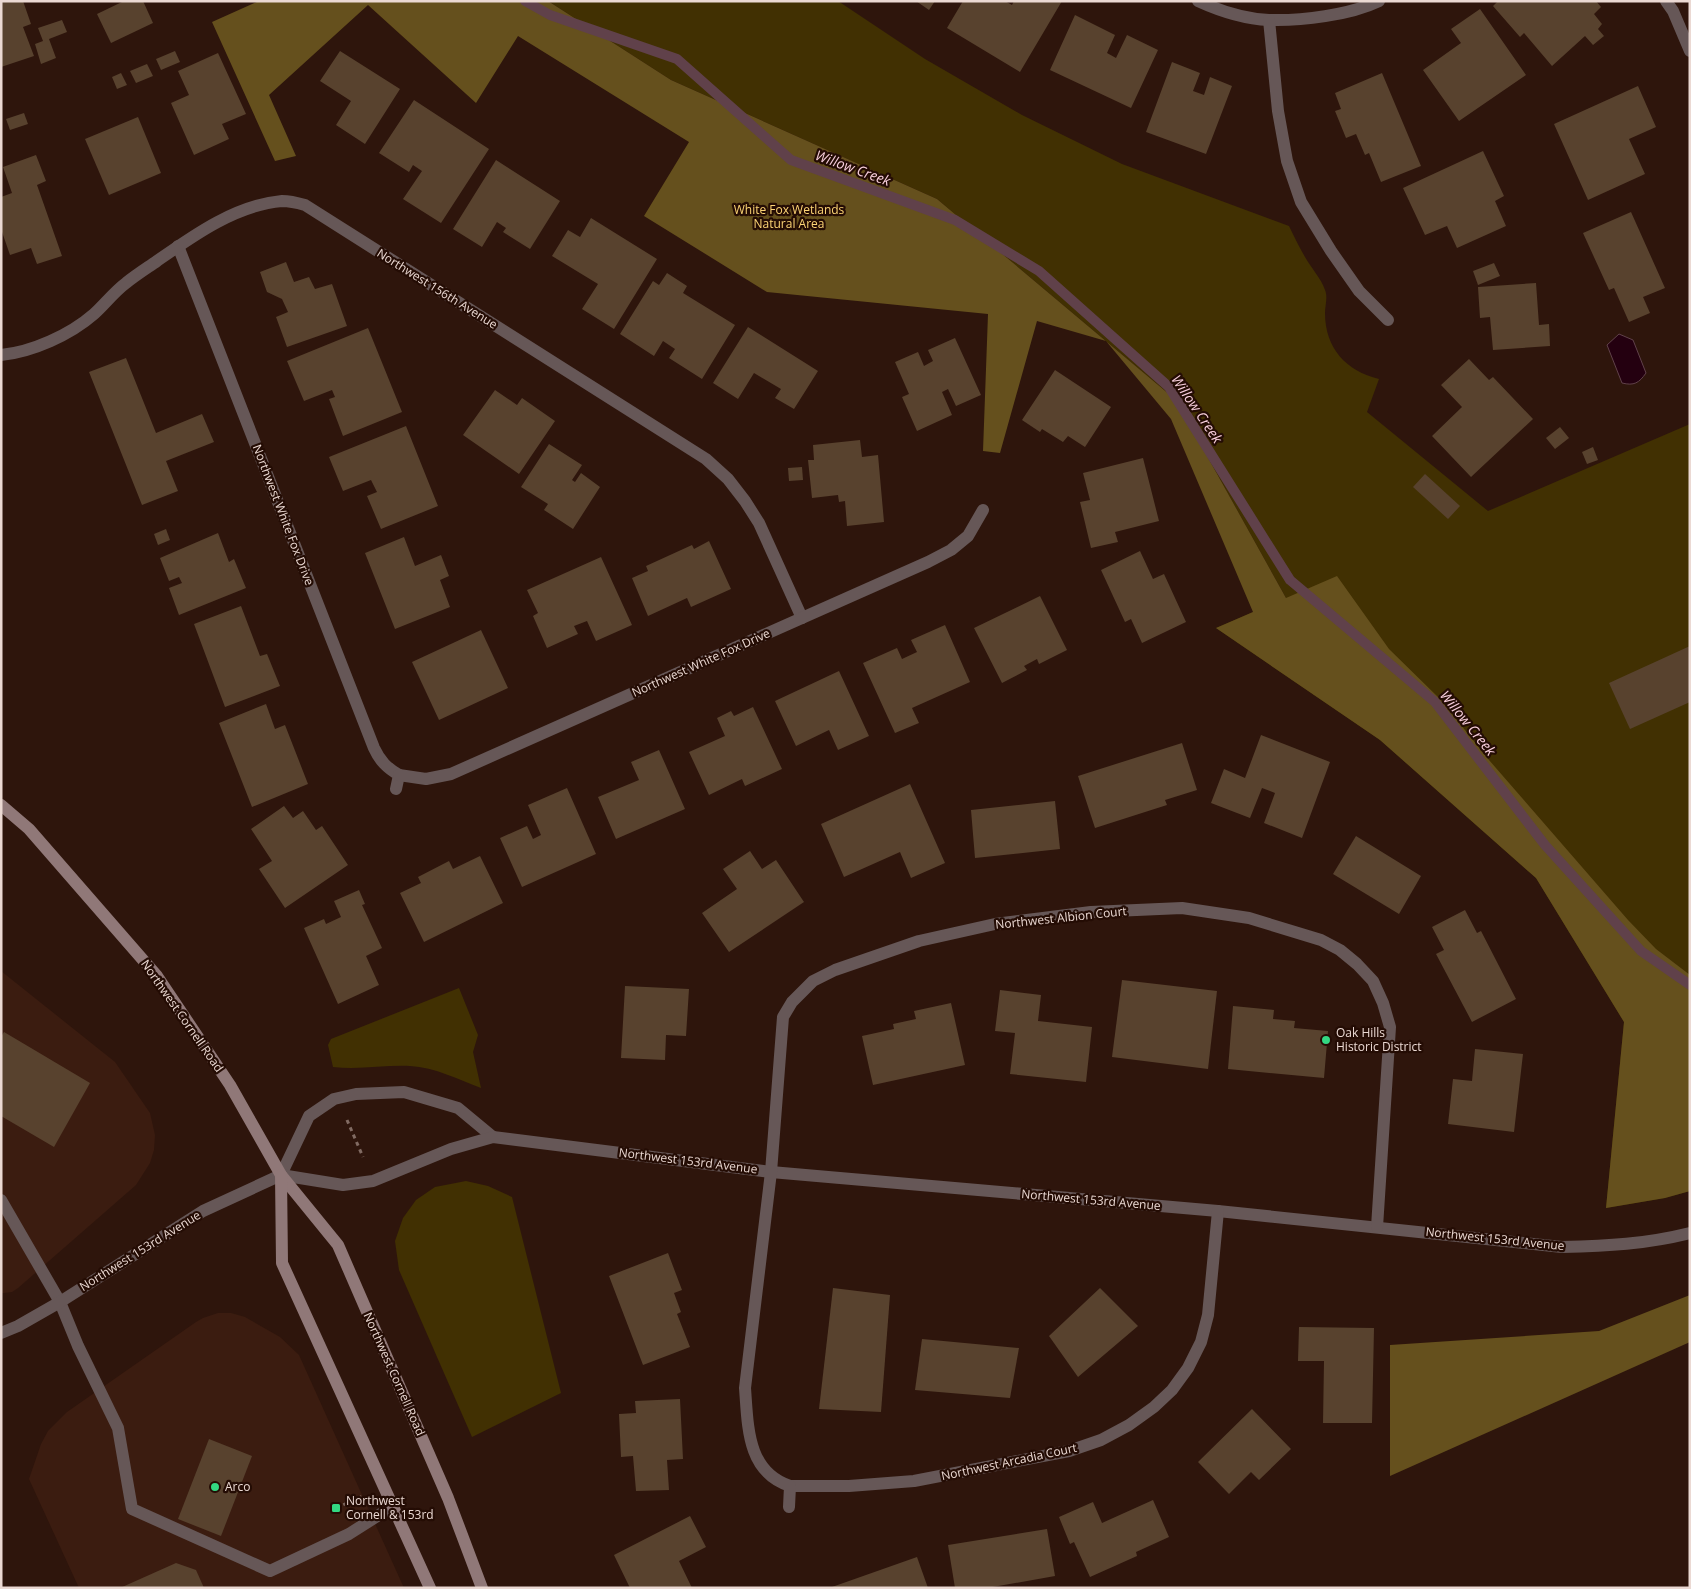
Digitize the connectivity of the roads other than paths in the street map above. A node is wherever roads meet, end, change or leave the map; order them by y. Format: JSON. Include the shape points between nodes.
{"nodes":[{"id":1,"x":1198,"y":1,"type":"edge"},
{"id":2,"x":1379,"y":1,"type":"edge"},
{"id":3,"x":1666,"y":1,"type":"edge"},
{"id":4,"x":1269,"y":20,"type":"junction"},
{"id":5,"x":1690,"y":51,"type":"edge"},
{"id":6,"x":178,"y":246,"type":"junction"},
{"id":7,"x":1388,"y":320,"type":"dead end"},
{"id":8,"x":1,"y":355,"type":"edge"},
{"id":9,"x":984,"y":510,"type":"dead end"},
{"id":10,"x":802,"y":618,"type":"junction"},
{"id":11,"x":399,"y":775,"type":"junction"},
{"id":12,"x":396,"y":789,"type":"dead end"},
{"id":13,"x":1,"y":806,"type":"edge"},
{"id":14,"x":493,"y":1137,"type":"junction"},
{"id":15,"x":770,"y":1172,"type":"junction"},
{"id":16,"x":282,"y":1174,"type":"junction"},
{"id":17,"x":1,"y":1200,"type":"edge"},
{"id":18,"x":1218,"y":1212,"type":"junction"},
{"id":19,"x":1378,"y":1227,"type":"junction"},
{"id":20,"x":1690,"y":1233,"type":"edge"},
{"id":21,"x":60,"y":1302,"type":"junction"},
{"id":22,"x":1,"y":1333,"type":"edge"},
{"id":23,"x":790,"y":1486,"type":"junction"},
{"id":24,"x":393,"y":1506,"type":"junction"},
{"id":25,"x":789,"y":1507,"type":"dead end"},
{"id":26,"x":430,"y":1588,"type":"edge"},
{"id":27,"x":482,"y":1588,"type":"edge"}],
"edges":[{"from":1,"to":4,"type":"street"},
{"from":2,"to":4,"type":"street","via":[[1323,17]]},
{"from":3,"to":5,"type":"street","via":[[1674,11]]},
{"from":4,"to":7,"type":"street","via":[[1278,111],[1287,161],[1301,202],[1359,291]]},
{"from":6,"to":8,"type":"street","name":"Northwest 156th Avenue","via":[[127,282],[93,315],[73,328],[27,351]]},
{"from":6,"to":10,"type":"street","name":"Northwest 156th Avenue","via":[[238,212],[285,201],[305,204],[706,459],[728,480],[759,523]]},
{"from":6,"to":11,"type":"street","name":"Northwest White Fox Drive","via":[[374,748],[379,759]]},
{"from":9,"to":10,"type":"street","name":"Northwest White Fox Drive","via":[[968,536],[951,550]]},
{"from":10,"to":11,"type":"street","name":"Northwest White Fox Drive","via":[[451,774],[426,779]]},
{"from":11,"to":12,"type":"street"},
{"from":13,"to":16,"type":"main road","name":"Northwest Cornell Road","via":[[29,829],[157,976],[230,1085]]},
{"from":14,"to":15,"type":"street","name":"Northwest 153rd Avenue"},
{"from":14,"to":16,"type":"street","name":"Northwest 153rd Avenue","via":[[451,1148],[373,1180],[343,1185]]},
{"from":14,"to":16,"type":"street","via":[[458,1108],[404,1092],[356,1094],[334,1099],[309,1116]]},
{"from":15,"to":18,"type":"street","name":"Northwest 153rd Avenue"},
{"from":15,"to":19,"type":"street","name":"Northwest Albion Court","via":[[783,1017],[812,981],[919,941],[995,924],[1091,912],[1182,908],[1249,918],[1321,940],[1340,950],[1373,981],[1390,1028]]},
{"from":15,"to":23,"type":"street","name":"Northwest Arcadia Court","via":[[745,1388],[752,1446],[759,1462],[766,1473]]},
{"from":16,"to":21,"type":"street","name":"Northwest 153rd Avenue","via":[[203,1211]]},
{"from":16,"to":24,"type":"main road","via":[[282,1263]]},
{"from":16,"to":27,"type":"main road","name":"Northwest Cornell Road","via":[[338,1245],[444,1489]]},
{"from":17,"to":21,"type":"street"},
{"from":18,"to":19,"type":"street","name":"Northwest 153rd Avenue"},
{"from":18,"to":23,"type":"street","name":"Northwest Arcadia Court","via":[[1208,1315],[1201,1342],[1172,1390],[1128,1425],[1069,1452],[914,1481]]},
{"from":19,"to":20,"type":"street","name":"Northwest 153rd Avenue","via":[[1562,1247],[1608,1246]]},
{"from":21,"to":22,"type":"street","name":"Northwest 153rd Avenue"},
{"from":21,"to":24,"type":"street","via":[[118,1428],[132,1509],[270,1571],[349,1534]]},
{"from":23,"to":25,"type":"street"},
{"from":24,"to":26,"type":"main road"}]}
